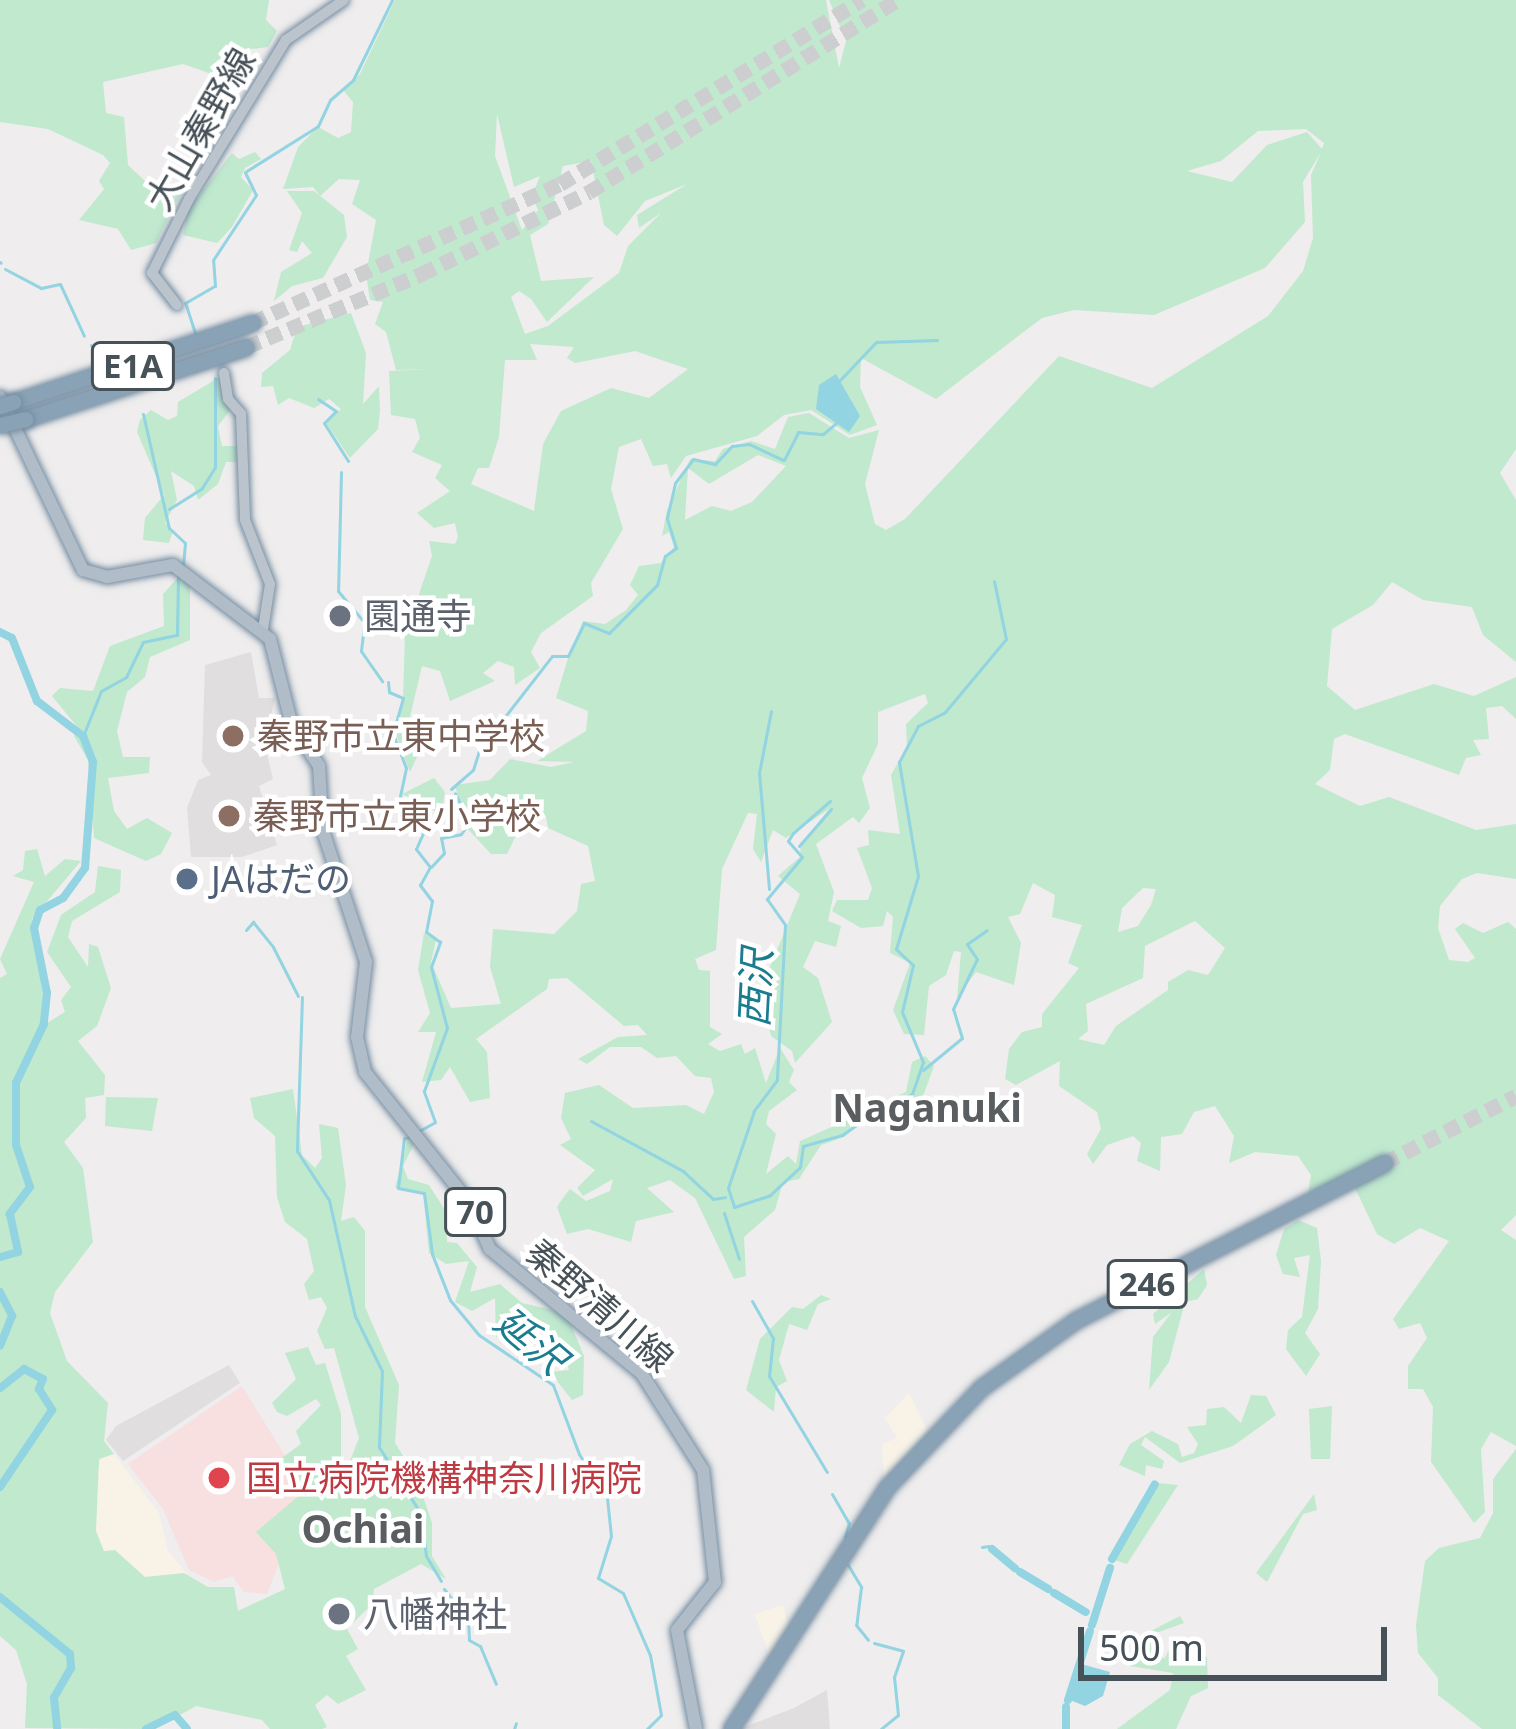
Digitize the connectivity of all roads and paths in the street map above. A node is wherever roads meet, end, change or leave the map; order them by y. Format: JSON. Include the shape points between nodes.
{"nodes":[{"id":1,"x":344,"y":0,"type":"edge"},
{"id":2,"x":177,"y":305,"type":"dead end"},
{"id":3,"x":252,"y":323,"type":"tunnel mouth"},
{"id":4,"x":246,"y":347,"type":"tunnel mouth"},
{"id":5,"x":224,"y":373,"type":"dead end"},
{"id":6,"x":4,"y":401,"type":"edge"},
{"id":7,"x":0,"y":425,"type":"edge"},
{"id":8,"x":263,"y":629,"type":"junction"},
{"id":9,"x":1384,"y":1163,"type":"tunnel mouth"},
{"id":10,"x":696,"y":1729,"type":"edge"},
{"id":11,"x":731,"y":1729,"type":"edge"}],
"edges":[{"from":1,"to":2,"type":"main road","name":"大山秦野線","via":[[291,34],[189,200],[152,273]]},
{"from":3,"to":6,"type":"highway","number":"E1A"},
{"from":4,"to":7,"type":"highway","number":"E1A","bridge":true},
{"from":5,"to":8,"type":"main road","via":[[227,399],[241,414],[245,520],[272,595]]},
{"from":6,"to":8,"type":"main road","via":[[83,570],[106,577],[149,564],[183,571]]},
{"from":8,"to":10,"type":"main road","name":"秦野清川線","number":"70","via":[[292,725],[320,766],[322,830],[366,962],[357,1037],[365,1072],[469,1201],[493,1252],[642,1374],[703,1470],[715,1577],[677,1630]]},
{"from":9,"to":11,"type":"highway","number":"246","via":[[1076,1320],[982,1387],[887,1486]]}]}
